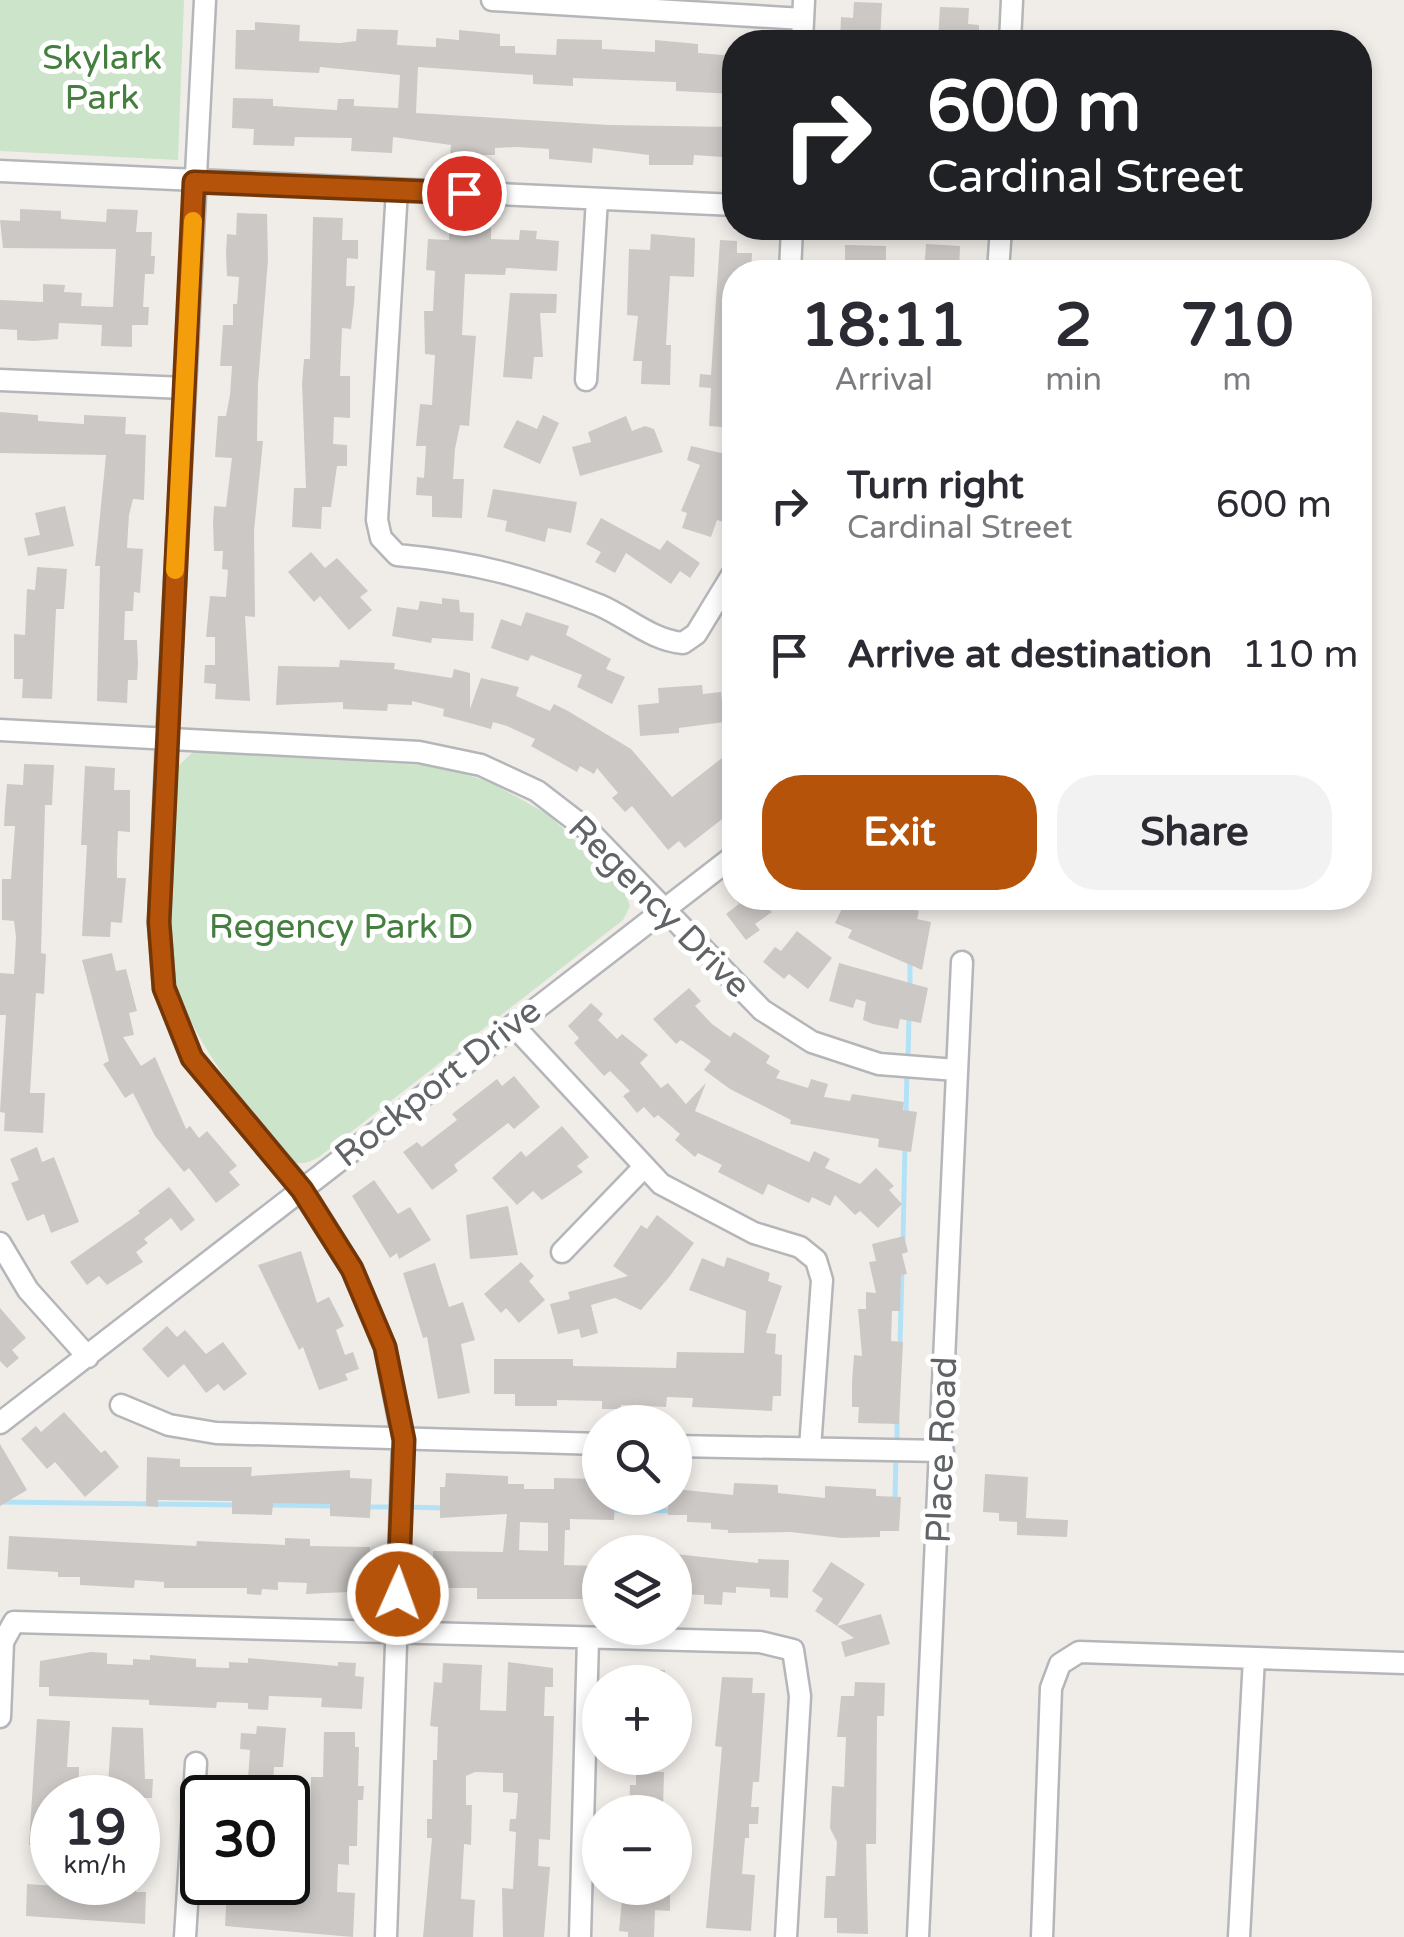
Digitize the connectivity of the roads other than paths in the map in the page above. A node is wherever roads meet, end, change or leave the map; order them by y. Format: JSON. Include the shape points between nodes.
{"nodes":[{"id":1,"x":205,"y":0,"type":"edge"},
{"id":2,"x":492,"y":0,"type":"edge"},
{"id":3,"x":1012,"y":0,"type":"edge"},
{"id":4,"x":606,"y":4,"type":"edge"},
{"id":5,"x":803,"y":10,"type":"edge"},
{"id":6,"x":1011,"y":30,"type":"edge"},
{"id":7,"x":0,"y":171,"type":"edge"},
{"id":8,"x":194,"y":182,"type":"junction"},
{"id":9,"x":397,"y":190,"type":"junction"},
{"id":10,"x":598,"y":199,"type":"junction"},
{"id":11,"x":722,"y":204,"type":"edge"},
{"id":12,"x":0,"y":380,"type":"edge"},
{"id":13,"x":586,"y":380,"type":"dead end"},
{"id":14,"x":184,"y":388,"type":"junction"},
{"id":15,"x":722,"y":591,"type":"edge"},
{"id":16,"x":0,"y":730,"type":"edge"},
{"id":17,"x":167,"y":738,"type":"junction"},
{"id":18,"x":722,"y":865,"type":"edge"},
{"id":19,"x":663,"y":911,"type":"junction"},
{"id":20,"x":962,"y":962,"type":"dead end"},
{"id":21,"x":513,"y":1025,"type":"junction"},
{"id":22,"x":956,"y":1070,"type":"junction"},
{"id":23,"x":644,"y":1167,"type":"junction"},
{"id":24,"x":302,"y":1190,"type":"junction"},
{"id":25,"x":0,"y":1243,"type":"edge"},
{"id":26,"x":562,"y":1252,"type":"dead end"},
{"id":27,"x":88,"y":1357,"type":"junction"},
{"id":28,"x":121,"y":1405,"type":"dead end"},
{"id":29,"x":0,"y":1423,"type":"edge"},
{"id":30,"x":404,"y":1440,"type":"junction"},
{"id":31,"x":582,"y":1444,"type":"edge"},
{"id":32,"x":692,"y":1446,"type":"edge"},
{"id":33,"x":810,"y":1448,"type":"junction"},
{"id":34,"x":943,"y":1451,"type":"junction"},
{"id":35,"x":397,"y":1632,"type":"junction"},
{"id":36,"x":582,"y":1638,"type":"edge"},
{"id":37,"x":692,"y":1640,"type":"edge"},
{"id":38,"x":588,"y":1645,"type":"edge"},
{"id":39,"x":1254,"y":1658,"type":"junction"},
{"id":40,"x":1404,"y":1663,"type":"edge"},
{"id":41,"x":0,"y":1717,"type":"edge"},
{"id":42,"x":196,"y":1764,"type":"dead end"},
{"id":43,"x":185,"y":1937,"type":"edge"},
{"id":44,"x":386,"y":1937,"type":"edge"},
{"id":45,"x":580,"y":1937,"type":"edge"},
{"id":46,"x":786,"y":1937,"type":"edge"},
{"id":47,"x":918,"y":1937,"type":"edge"},
{"id":48,"x":1042,"y":1937,"type":"edge"},
{"id":49,"x":1240,"y":1937,"type":"edge"}],
"edges":[{"from":1,"to":8,"type":"street"},
{"from":2,"to":4,"type":"street"},
{"from":3,"to":6,"type":"street"},
{"from":4,"to":5,"type":"street"},
{"from":7,"to":8,"type":"street"},
{"from":8,"to":9,"type":"street"},
{"from":8,"to":14,"type":"street"},
{"from":9,"to":10,"type":"street"},
{"from":9,"to":15,"type":"street","via":[[380,538],[397,556],[526,575],[617,612],[662,641],[683,643],[696,634]]},
{"from":10,"to":11,"type":"street"},
{"from":10,"to":13,"type":"street"},
{"from":12,"to":14,"type":"street"},
{"from":14,"to":17,"type":"street"},
{"from":16,"to":17,"type":"street","name":"Regency Drive"},
{"from":17,"to":19,"type":"street","name":"Regency Drive","via":[[419,752],[482,765],[537,792],[590,831]]},
{"from":17,"to":24,"type":"street","via":[[159,922],[164,988],[192,1058]]},
{"from":18,"to":19,"type":"street","name":"Rockport Drive"},
{"from":19,"to":21,"type":"street","name":"Rockport Drive"},
{"from":19,"to":22,"type":"street","name":"Regency Drive","via":[[762,1010],[812,1042],[878,1064]]},
{"from":20,"to":22,"type":"street","name":"Place Road"},
{"from":21,"to":23,"type":"street"},
{"from":21,"to":24,"type":"street","name":"Rockport Drive"},
{"from":22,"to":34,"type":"street","name":"Place Road"},
{"from":23,"to":26,"type":"street"},
{"from":23,"to":33,"type":"street","via":[[661,1184],[816,1260],[822,1280]]},
{"from":24,"to":27,"type":"street","name":"Rockport Drive"},
{"from":24,"to":30,"type":"street","via":[[352,1269],[385,1347]]},
{"from":25,"to":27,"type":"street","via":[[28,1290]]},
{"from":27,"to":29,"type":"street","name":"Rockport Drive"},
{"from":28,"to":30,"type":"street","via":[[169,1425],[216,1433]]},
{"from":30,"to":31,"type":"street"},
{"from":30,"to":35,"type":"street"},
{"from":32,"to":33,"type":"street"},
{"from":33,"to":34,"type":"street"},
{"from":34,"to":47,"type":"street","name":"Place Road"},
{"from":35,"to":36,"type":"street"},
{"from":35,"to":41,"type":"street","via":[[14,1622],[3,1642]]},
{"from":35,"to":44,"type":"street"},
{"from":37,"to":46,"type":"street","via":[[793,1650],[800,1696]]},
{"from":38,"to":45,"type":"street"},
{"from":39,"to":40,"type":"street"},
{"from":39,"to":48,"type":"street","via":[[1079,1652],[1060,1664],[1051,1688]]},
{"from":39,"to":49,"type":"street"},
{"from":42,"to":43,"type":"street"}]}
